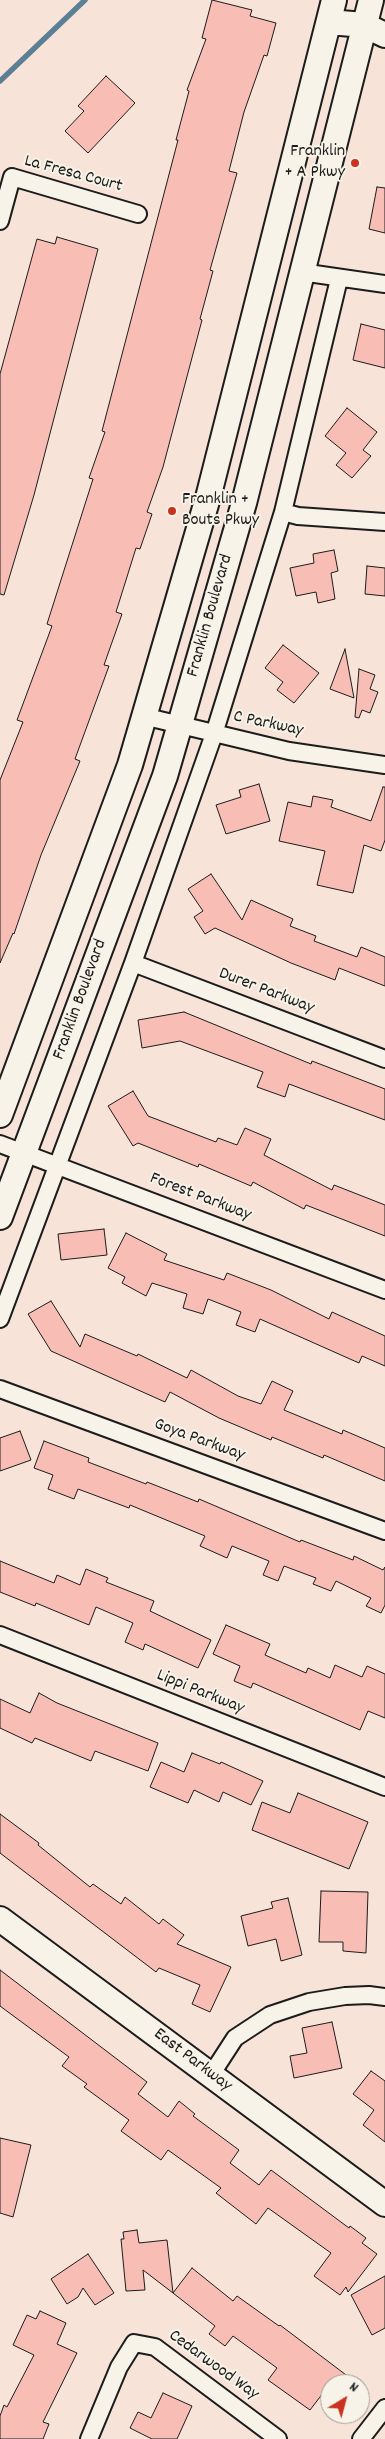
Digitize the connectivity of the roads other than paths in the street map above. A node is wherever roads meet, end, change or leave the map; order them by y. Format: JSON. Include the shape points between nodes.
{"nodes":[{"id":1,"x":371,"y":0,"type":"edge"},
{"id":2,"x":331,"y":11,"type":"edge"},
{"id":3,"x":378,"y":27,"type":"edge"},
{"id":4,"x":138,"y":214,"type":"dead end"},
{"id":5,"x":0,"y":222,"type":"edge"},
{"id":6,"x":301,"y":272,"type":"junction"},
{"id":7,"x":339,"y":279,"type":"junction"},
{"id":8,"x":385,"y":284,"type":"edge"},
{"id":9,"x":283,"y":512,"type":"junction"},
{"id":10,"x":385,"y":522,"type":"edge"},
{"id":11,"x":143,"y":716,"type":"junction"},
{"id":12,"x":178,"y":726,"type":"junction"},
{"id":13,"x":214,"y":734,"type":"junction"},
{"id":14,"x":385,"y":765,"type":"edge"},
{"id":15,"x":133,"y":962,"type":"junction"},
{"id":16,"x":385,"y":1059,"type":"edge"},
{"id":17,"x":0,"y":1115,"type":"edge"},
{"id":18,"x":0,"y":1144,"type":"edge"},
{"id":19,"x":25,"y":1153,"type":"junction"},
{"id":20,"x":58,"y":1166,"type":"junction"},
{"id":21,"x":0,"y":1217,"type":"edge"},
{"id":22,"x":385,"y":1290,"type":"edge"},
{"id":23,"x":0,"y":1320,"type":"edge"},
{"id":24,"x":0,"y":1389,"type":"edge"},
{"id":25,"x":385,"y":1531,"type":"edge"},
{"id":26,"x":0,"y":1635,"type":"edge"},
{"id":27,"x":385,"y":1787,"type":"edge"},
{"id":28,"x":0,"y":1918,"type":"edge"},
{"id":29,"x":385,"y":1997,"type":"edge"},
{"id":30,"x":211,"y":2075,"type":"junction"},
{"id":31,"x":385,"y":2204,"type":"edge"},
{"id":32,"x":385,"y":2408,"type":"edge"},
{"id":33,"x":89,"y":2439,"type":"edge"},
{"id":34,"x":278,"y":2439,"type":"edge"},
{"id":35,"x":360,"y":2439,"type":"edge"}],
"edges":[{"from":1,"to":3,"type":"main road","name":"Franklin Boulevard"},
{"from":2,"to":3,"type":"main road"},
{"from":2,"to":11,"type":"main road","name":"Franklin Boulevard","via":[[209,494]]},
{"from":3,"to":6,"type":"main road","name":"Franklin Boulevard"},
{"from":4,"to":5,"type":"street","name":"La Fresa Court","via":[[12,177]]},
{"from":6,"to":7,"type":"street"},
{"from":6,"to":12,"type":"main road","name":"Franklin Boulevard","via":[[244,503]]},
{"from":7,"to":8,"type":"street"},
{"from":7,"to":9,"type":"street"},
{"from":9,"to":10,"type":"street","via":[[298,516]]},
{"from":9,"to":13,"type":"street"},
{"from":11,"to":12,"type":"street","name":"C Parkway"},
{"from":11,"to":17,"type":"main road","name":"Franklin Boulevard","via":[[130,765]]},
{"from":12,"to":13,"type":"street","name":"C Parkway"},
{"from":12,"to":19,"type":"main road","name":"Franklin Boulevard","via":[[165,776]]},
{"from":13,"to":14,"type":"street","name":"C Parkway","via":[[289,751]]},
{"from":13,"to":15,"type":"street"},
{"from":15,"to":16,"type":"street","name":"Durer Parkway"},
{"from":15,"to":20,"type":"street"},
{"from":18,"to":19,"type":"street","name":"Forest Parkway"},
{"from":19,"to":20,"type":"street","name":"Forest Parkway"},
{"from":19,"to":21,"type":"main road","name":"Franklin Boulevard"},
{"from":20,"to":22,"type":"street","name":"Forest Parkway"},
{"from":20,"to":23,"type":"street"},
{"from":24,"to":25,"type":"street","name":"Goya Parkway"},
{"from":26,"to":27,"type":"street","name":"Lippi Parkway"},
{"from":28,"to":30,"type":"main road","name":"East Parkway"},
{"from":29,"to":30,"type":"street","via":[[369,1995],[309,2002],[270,2015],[235,2038]]},
{"from":30,"to":31,"type":"main road","name":"East Parkway"},
{"from":32,"to":35,"type":"street"},
{"from":33,"to":34,"type":"street","name":"Cedarwood Way","via":[[119,2367],[134,2343],[156,2346]]}]}
